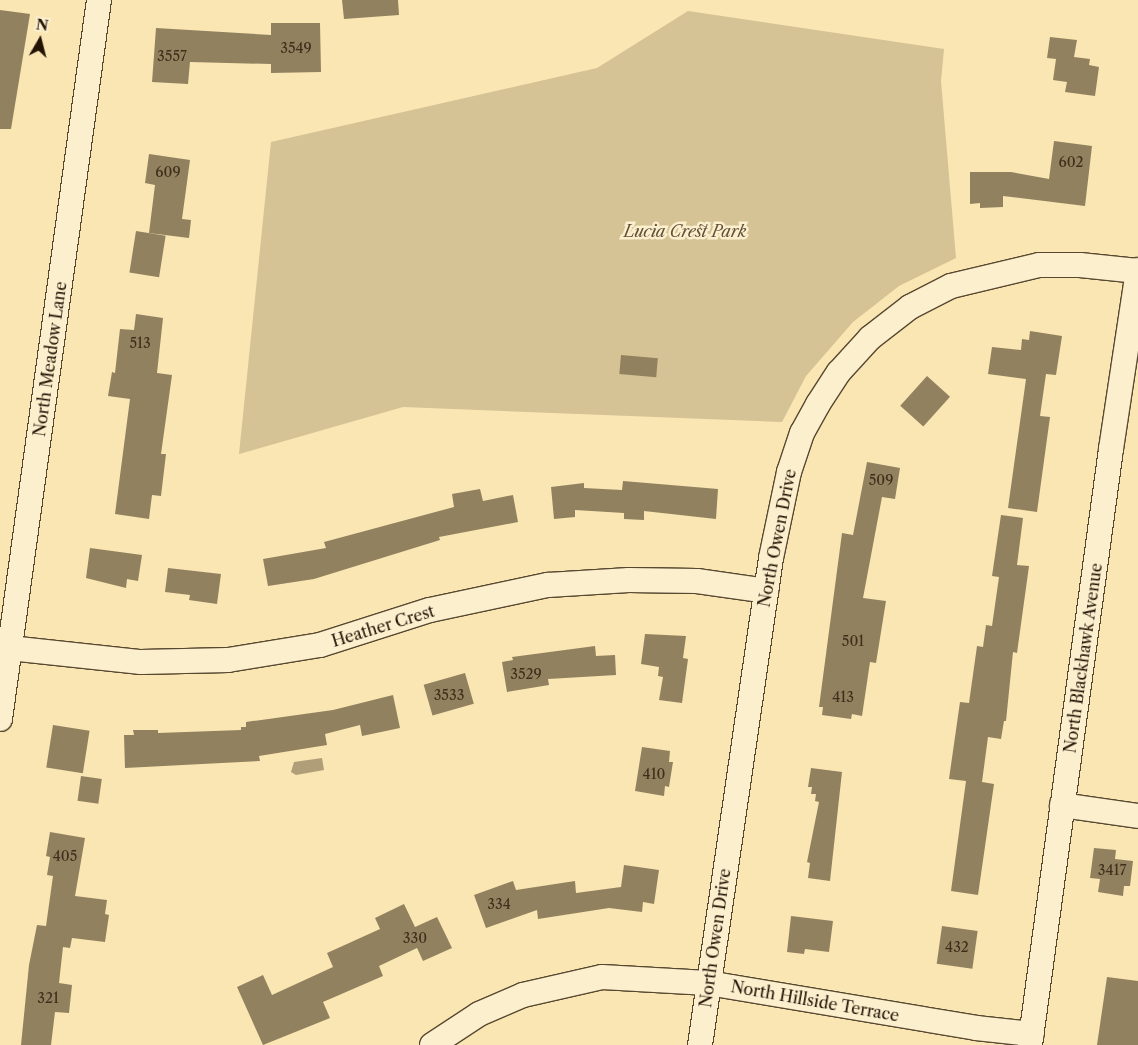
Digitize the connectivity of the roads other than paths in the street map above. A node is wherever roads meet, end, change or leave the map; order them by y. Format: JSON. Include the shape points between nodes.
{"nodes":[{"id":1,"x":100,"y":0,"type":"edge"},
{"id":2,"x":1138,"y":271,"type":"edge"},
{"id":3,"x":766,"y":591,"type":"junction"},
{"id":4,"x":5,"y":648,"type":"edge"},
{"id":5,"x":0,"y":719,"type":"edge"},
{"id":6,"x":1062,"y":806,"type":"junction"},
{"id":7,"x":1138,"y":816,"type":"edge"},
{"id":8,"x":708,"y":983,"type":"junction"},
{"id":9,"x":1031,"y":1040,"type":"edge"},
{"id":10,"x":432,"y":1045,"type":"edge"},
{"id":11,"x":700,"y":1045,"type":"edge"}],
"edges":[{"from":1,"to":4,"type":"street","name":"North Meadow Lane"},
{"from":2,"to":3,"type":"street","name":"North Owen Drive","via":[[1039,265],[976,278],[910,307],[870,338],[839,372],[802,433],[789,472]]},
{"from":2,"to":6,"type":"street","name":"North Blackhawk Avenue"},
{"from":3,"to":4,"type":"street","name":"Heather Crest","via":[[697,581],[630,580],[548,585],[430,610],[320,645],[228,660],[140,662]]},
{"from":3,"to":8,"type":"street","name":"North Owen Drive"},
{"from":4,"to":5,"type":"street","name":"North Meadow Lane"},
{"from":6,"to":7,"type":"street"},
{"from":6,"to":9,"type":"street","name":"North Blackhawk Avenue"},
{"from":8,"to":9,"type":"street","name":"North Hillside Terrace"},
{"from":8,"to":10,"type":"street","name":"North Hillside Terrace","via":[[602,977],[554,986],[479,1014]]},
{"from":8,"to":11,"type":"street","name":"North Owen Drive"}]}
